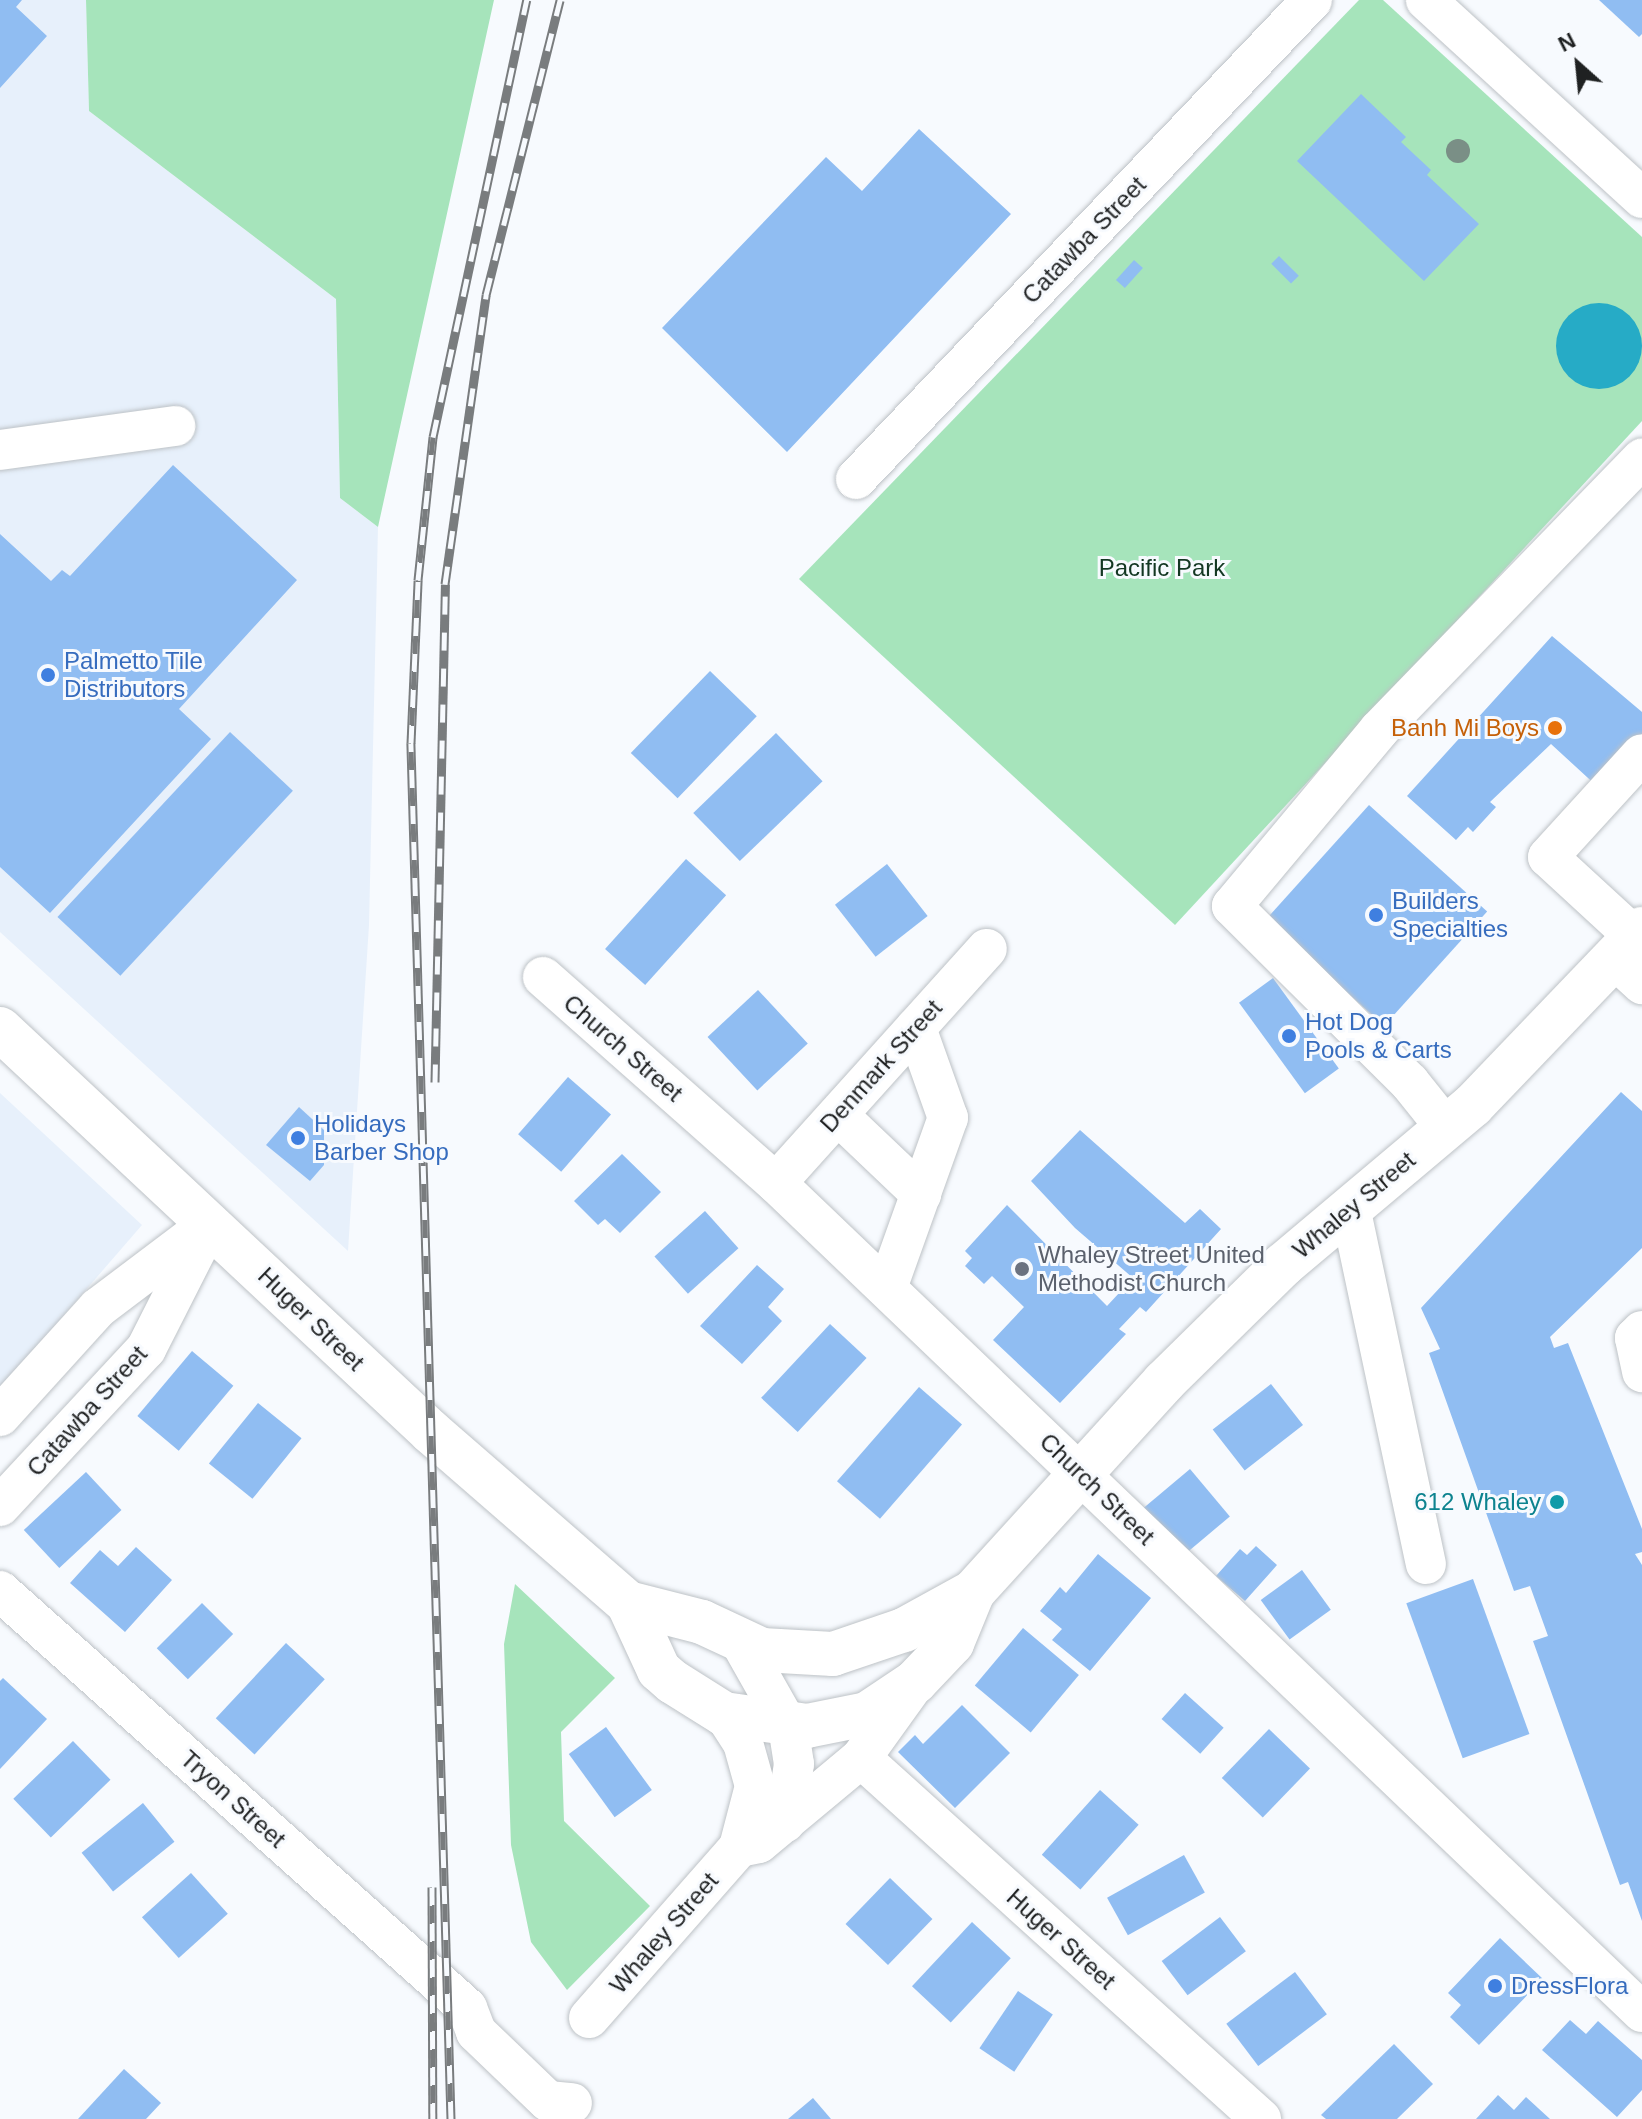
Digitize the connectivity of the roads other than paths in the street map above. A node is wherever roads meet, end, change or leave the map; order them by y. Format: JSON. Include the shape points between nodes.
{"nodes":[{"id":1,"x":1312,"y":0,"type":"edge"},
{"id":2,"x":1426,"y":0,"type":"edge"},
{"id":3,"x":1642,"y":198,"type":"edge"},
{"id":4,"x":175,"y":426,"type":"dead end"},
{"id":5,"x":0,"y":450,"type":"edge"},
{"id":6,"x":1642,"y":459,"type":"edge"},
{"id":7,"x":856,"y":479,"type":"dead end"},
{"id":8,"x":1642,"y":754,"type":"edge"},
{"id":9,"x":987,"y":949,"type":"dead end"},
{"id":10,"x":1633,"y":952,"type":"edge"},
{"id":11,"x":543,"y":977,"type":"dead end"},
{"id":12,"x":916,"y":1028,"type":"junction"},
{"id":13,"x":0,"y":1029,"type":"edge"},
{"id":14,"x":838,"y":1115,"type":"junction"},
{"id":15,"x":1446,"y":1128,"type":"junction"},
{"id":16,"x":776,"y":1183,"type":"junction"},
{"id":17,"x":921,"y":1194,"type":"junction"},
{"id":18,"x":1350,"y":1207,"type":"junction"},
{"id":19,"x":210,"y":1223,"type":"junction"},
{"id":20,"x":887,"y":1288,"type":"junction"},
{"id":21,"x":1642,"y":1331,"type":"edge"},
{"id":22,"x":1642,"y":1372,"type":"edge"},
{"id":23,"x":0,"y":1416,"type":"edge"},
{"id":24,"x":1080,"y":1472,"type":"junction"},
{"id":25,"x":0,"y":1506,"type":"edge"},
{"id":26,"x":1426,"y":1564,"type":"dead end"},
{"id":27,"x":0,"y":1591,"type":"edge"},
{"id":28,"x":973,"y":1592,"type":"junction"},
{"id":29,"x":628,"y":1603,"type":"junction"},
{"id":30,"x":741,"y":1643,"type":"junction"},
{"id":31,"x":915,"y":1682,"type":"junction"},
{"id":32,"x":724,"y":1714,"type":"junction"},
{"id":33,"x":788,"y":1726,"type":"junction"},
{"id":34,"x":861,"y":1758,"type":"junction"},
{"id":35,"x":785,"y":1822,"type":"junction"},
{"id":36,"x":739,"y":1847,"type":"junction"},
{"id":37,"x":1642,"y":2012,"type":"edge"},
{"id":38,"x":589,"y":2018,"type":"dead end"},
{"id":39,"x":581,"y":2111,"type":"edge"},
{"id":40,"x":1261,"y":2119,"type":"edge"}],
"edges":[{"from":1,"to":7,"type":"street","name":"Catawba Street"},
{"from":2,"to":3,"type":"street"},
{"from":4,"to":5,"type":"street"},
{"from":6,"to":15,"type":"street","via":[[1379,730],[1232,906],[1410,1083]]},
{"from":8,"to":10,"type":"street","via":[[1548,857]]},
{"from":9,"to":12,"type":"street","name":"Denmark Street"},
{"from":10,"to":15,"type":"main road","name":"Whaley Street"},
{"from":11,"to":16,"type":"street","name":"Church Street"},
{"from":12,"to":14,"type":"street","name":"Denmark Street"},
{"from":12,"to":17,"type":"street","via":[[948,1118]]},
{"from":13,"to":19,"type":"main road","name":"Huger Street"},
{"from":14,"to":16,"type":"street","name":"Denmark Street"},
{"from":14,"to":17,"type":"street"},
{"from":15,"to":18,"type":"main road","name":"Whaley Street"},
{"from":16,"to":20,"type":"street","name":"Church Street"},
{"from":17,"to":20,"type":"street"},
{"from":18,"to":24,"type":"main road","name":"Whaley Street","via":[[1222,1322]]},
{"from":18,"to":26,"type":"street"},
{"from":19,"to":23,"type":"street","via":[[98,1308]]},
{"from":19,"to":25,"type":"street","name":"Catawba Street","via":[[146,1349]]},
{"from":19,"to":29,"type":"main road","name":"Huger Street","via":[[431,1432]]},
{"from":20,"to":24,"type":"street","name":"Church Street"},
{"from":21,"to":22,"type":"street","via":[[1635,1338]]},
{"from":24,"to":28,"type":"main road","name":"Whaley Street"},
{"from":24,"to":37,"type":"street","name":"Church Street"},
{"from":27,"to":39,"type":"street","name":"Tryon Street","via":[[467,2008],[476,2032],[548,2101]]},
{"from":28,"to":30,"type":"main road","name":"Whaley Street","via":[[904,1630],[833,1654],[795,1655]]},
{"from":28,"to":31,"type":"main road","name":"Whaley Street","via":[[952,1643]]},
{"from":29,"to":30,"type":"main road","name":"Whaley Street","via":[[702,1622]]},
{"from":29,"to":32,"type":"main road","name":"Whaley Street","via":[[659,1670]]},
{"from":30,"to":33,"type":"street"},
{"from":31,"to":33,"type":"main road","name":"Whaley Street","via":[[867,1714]]},
{"from":31,"to":34,"type":"street","name":"Whaley Street"},
{"from":32,"to":33,"type":"main road","name":"Whaley Street"},
{"from":32,"to":36,"type":"street","name":"Whaley Street","via":[[743,1743],[755,1786]]},
{"from":33,"to":35,"type":"street","via":[[794,1764]]},
{"from":34,"to":35,"type":"street","name":"Whaley Street"},
{"from":34,"to":40,"type":"street","name":"Huger Street"},
{"from":35,"to":36,"type":"street","name":"Whaley Street","via":[[759,1843]]},
{"from":36,"to":38,"type":"street","name":"Whaley Street"}]}
